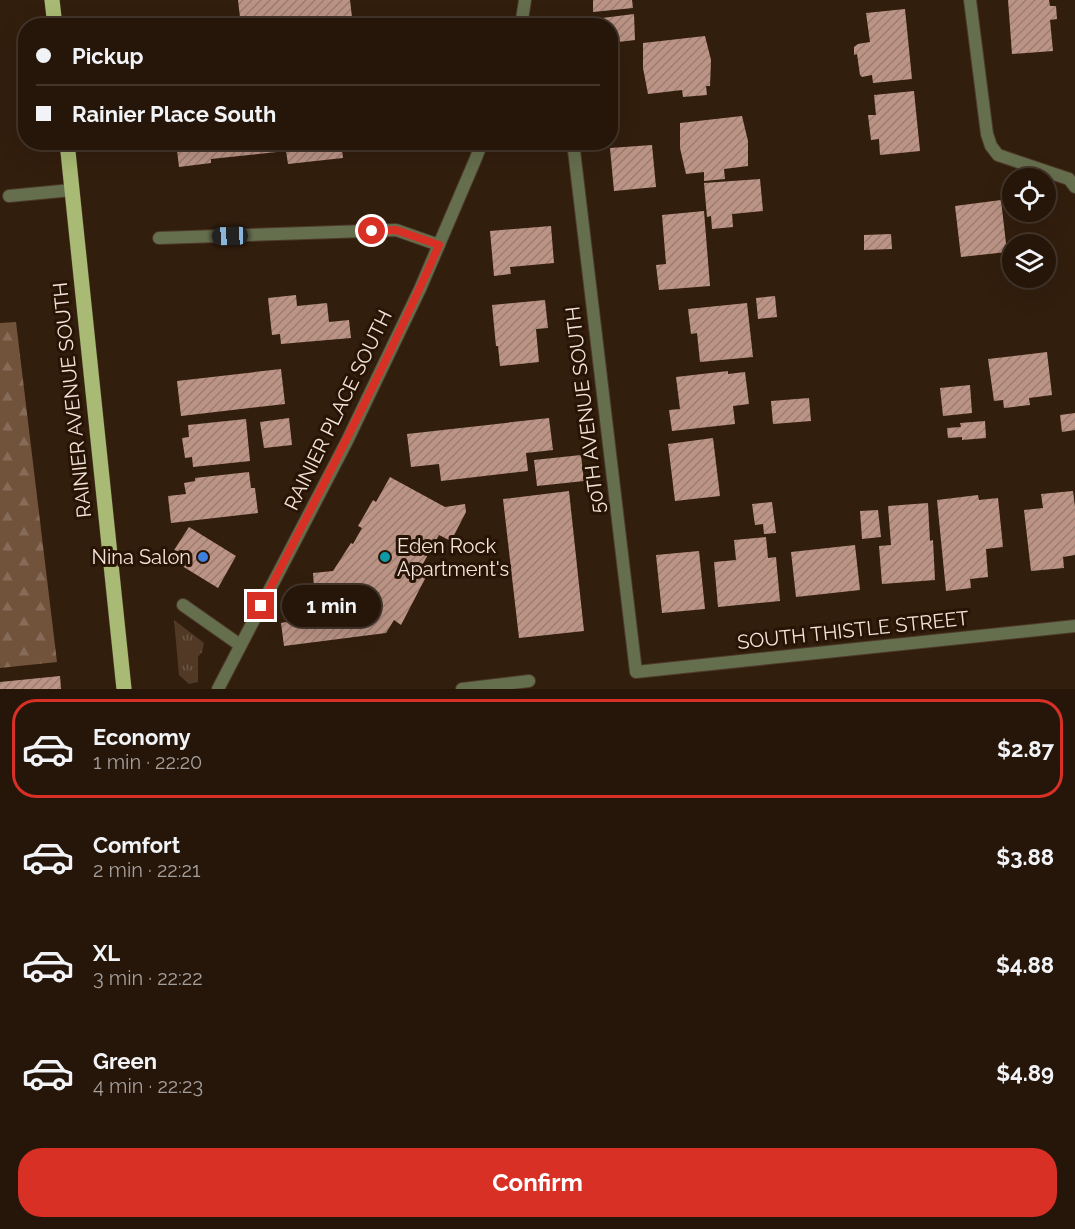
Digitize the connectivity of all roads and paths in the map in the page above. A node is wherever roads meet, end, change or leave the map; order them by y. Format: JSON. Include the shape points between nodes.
{"nodes":[{"id":1,"x":52,"y":0,"type":"edge"},
{"id":2,"x":525,"y":0,"type":"edge"},
{"id":3,"x":970,"y":0,"type":"edge"},
{"id":4,"x":54,"y":18,"type":"edge"},
{"id":5,"x":522,"y":18,"type":"edge"},
{"id":6,"x":68,"y":150,"type":"edge"},
{"id":7,"x":479,"y":150,"type":"edge"},
{"id":8,"x":574,"y":150,"type":"edge"},
{"id":9,"x":1075,"y":187,"type":"edge"},
{"id":10,"x":72,"y":190,"type":"junction"},
{"id":11,"x":9,"y":196,"type":"dead end"},
{"id":12,"x":159,"y":238,"type":"dead end"},
{"id":13,"x":439,"y":245,"type":"junction"},
{"id":14,"x":183,"y":605,"type":"dead end"},
{"id":15,"x":1075,"y":626,"type":"edge"},
{"id":16,"x":240,"y":645,"type":"junction"},
{"id":17,"x":636,"y":672,"type":"joint"},
{"id":18,"x":529,"y":681,"type":"dead end"},
{"id":19,"x":124,"y":689,"type":"edge"},
{"id":20,"x":218,"y":689,"type":"edge"},
{"id":21,"x":462,"y":689,"type":"edge"}],
"edges":[{"from":1,"to":4,"type":"main road"},
{"from":2,"to":5,"type":"street"},
{"from":3,"to":9,"type":"street","via":[[991,146],[998,155],[1070,179]]},
{"from":6,"to":10,"type":"main road","name":"RAINIER AVENUE SOUTH"},
{"from":7,"to":13,"type":"street","name":"RAINIER PLACE SOUTH"},
{"from":8,"to":17,"type":"street","name":"50TH AVENUE SOUTH"},
{"from":10,"to":11,"type":"street"},
{"from":10,"to":19,"type":"main road","name":"RAINIER AVENUE SOUTH"},
{"from":12,"to":13,"type":"street","via":[[396,230]]},
{"from":13,"to":16,"type":"street","name":"RAINIER PLACE SOUTH","via":[[346,441]]},
{"from":14,"to":16,"type":"street"},
{"from":15,"to":17,"type":"street","name":"SOUTH THISTLE STREET"},
{"from":16,"to":20,"type":"street","name":"RAINIER PLACE SOUTH"},
{"from":18,"to":21,"type":"street"}]}
